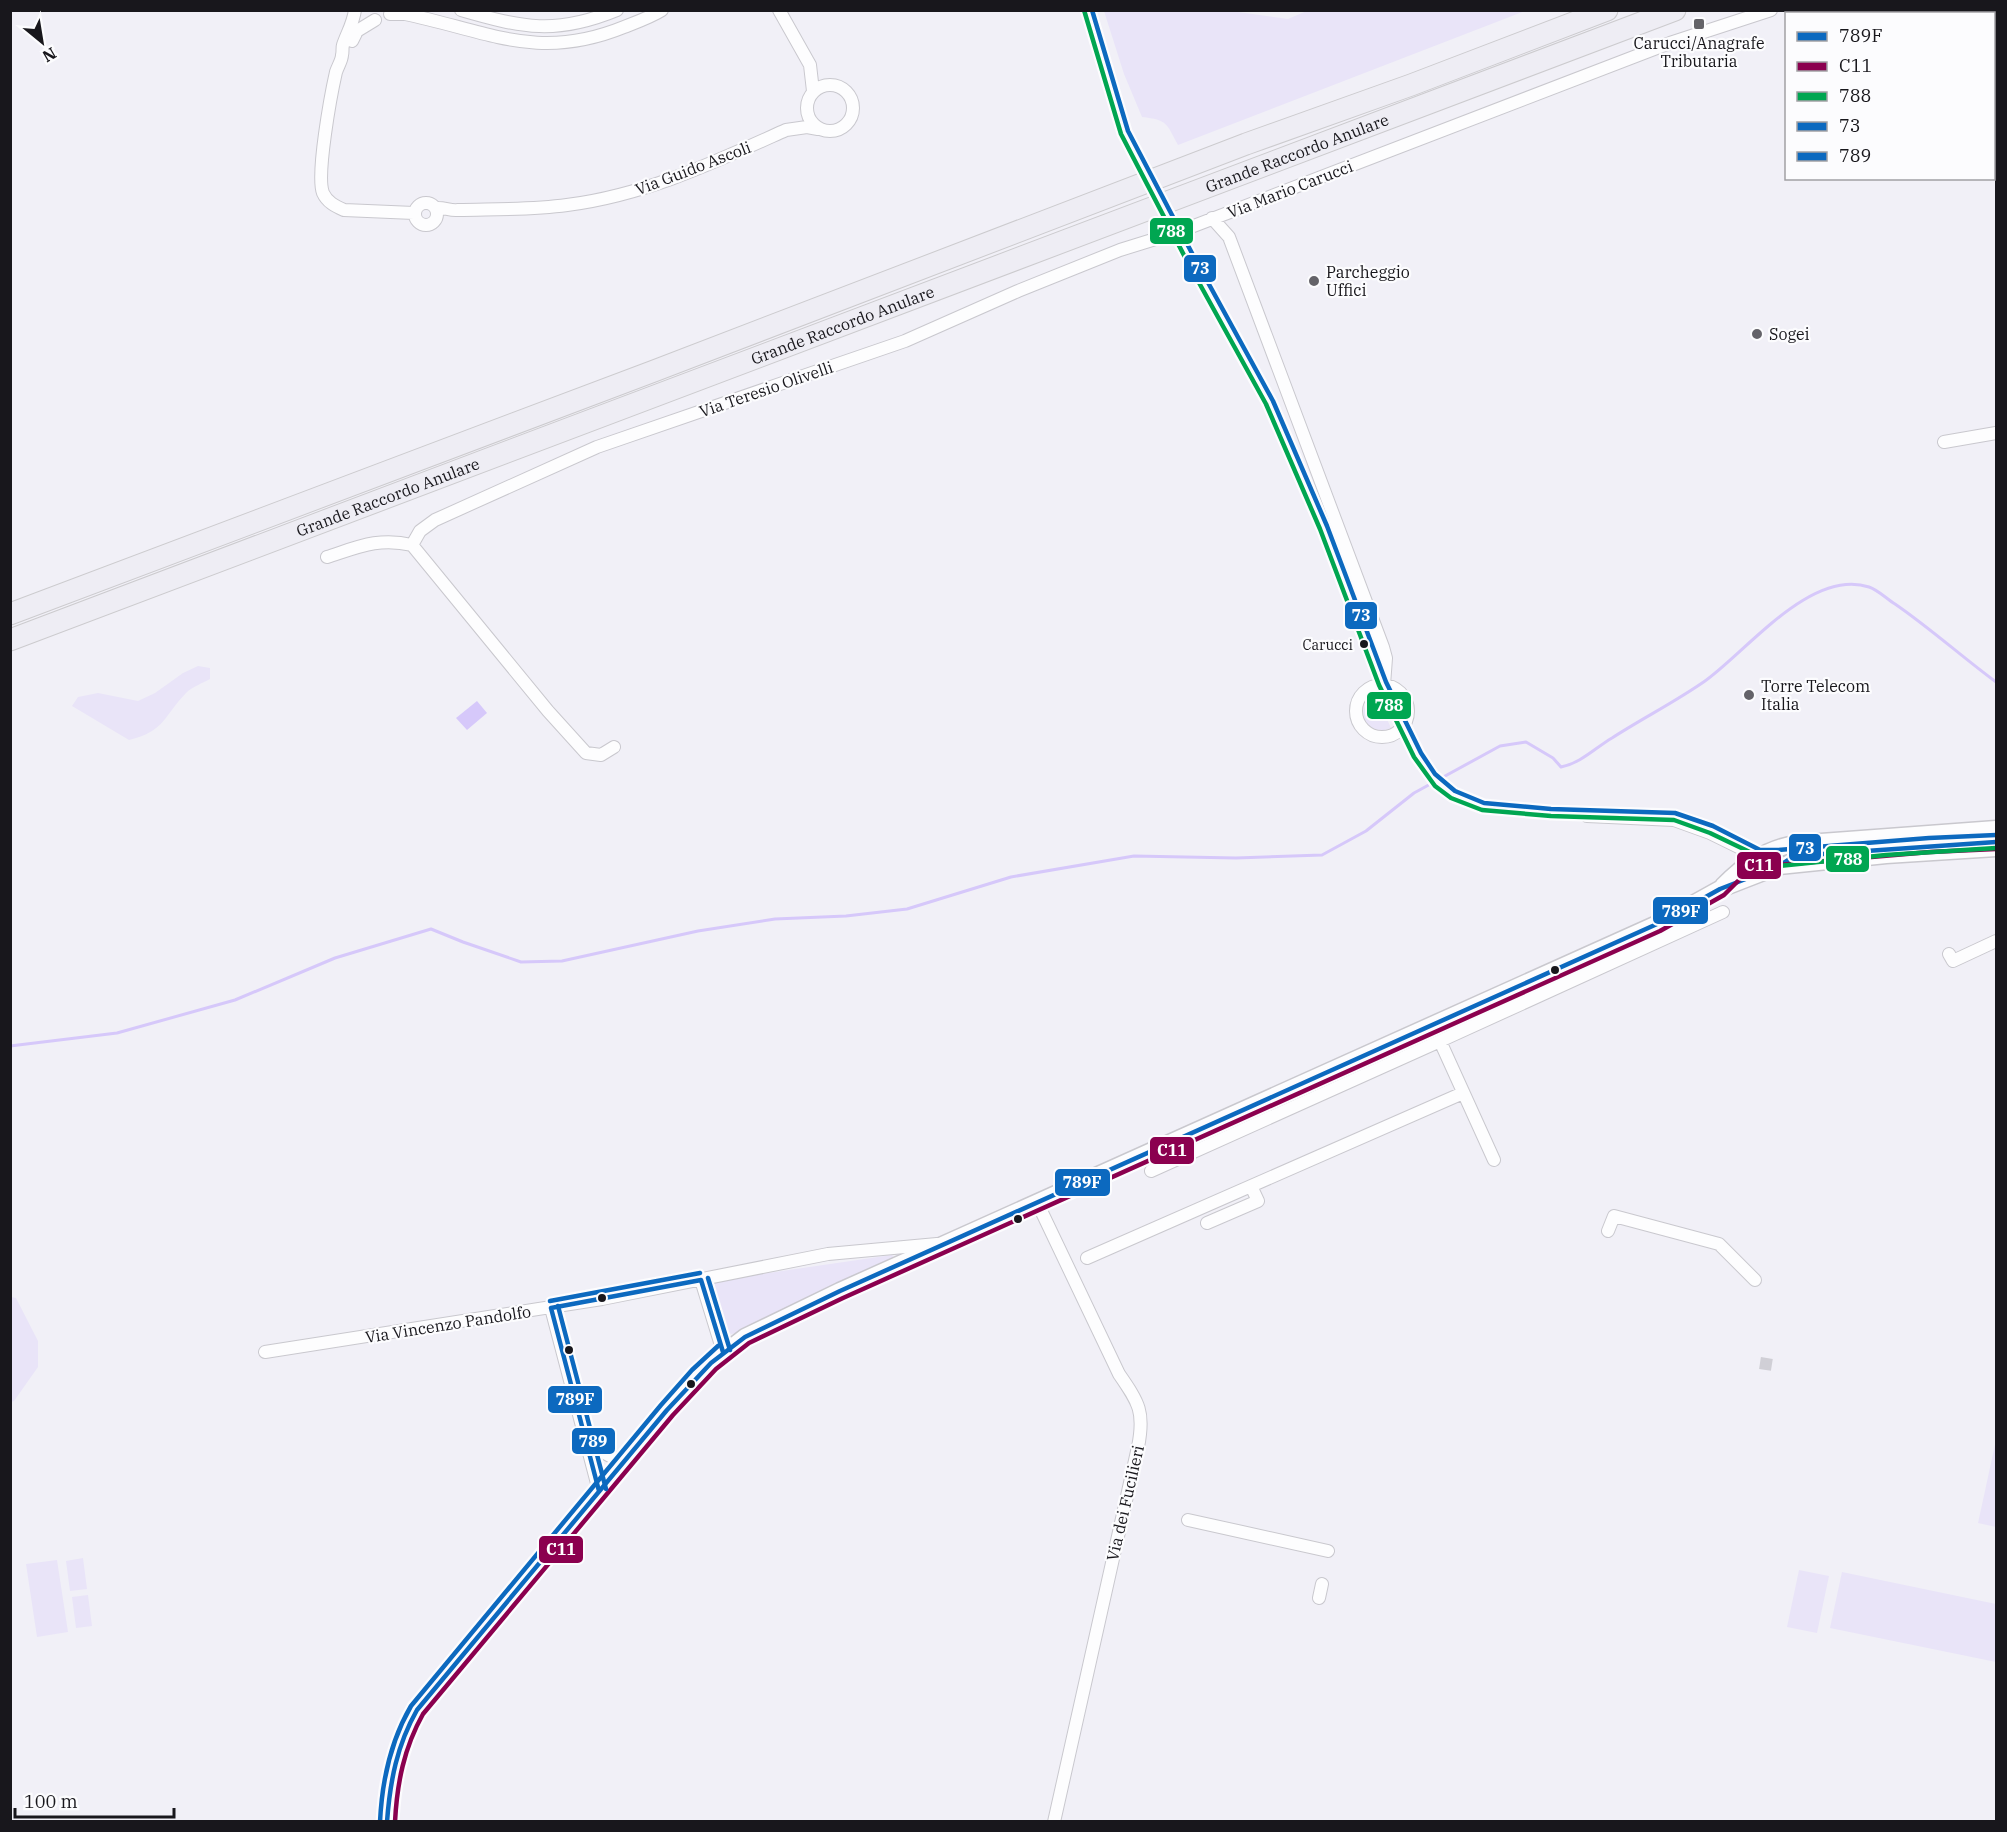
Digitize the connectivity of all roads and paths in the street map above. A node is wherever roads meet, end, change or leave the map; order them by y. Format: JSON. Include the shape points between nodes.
{"nodes":[{"id":1,"x":356,"y":10,"type":"edge"},
{"id":2,"x":461,"y":10,"type":"edge"},
{"id":3,"x":618,"y":10,"type":"edge"},
{"id":4,"x":779,"y":10,"type":"edge"},
{"id":5,"x":1607,"y":10,"type":"edge"},
{"id":6,"x":1675,"y":10,"type":"edge"},
{"id":7,"x":1771,"y":10,"type":"edge"},
{"id":8,"x":662,"y":11,"type":"edge"},
{"id":9,"x":392,"y":12,"type":"edge"},
{"id":10,"x":375,"y":20,"type":"junction"},
{"id":11,"x":342,"y":54,"type":"junction"},
{"id":12,"x":810,"y":65,"type":"junction"},
{"id":13,"x":831,"y":84,"type":"junction"},
{"id":14,"x":813,"y":91,"type":"junction"},
{"id":15,"x":807,"y":107,"type":"junction"},
{"id":16,"x":818,"y":129,"type":"junction"},
{"id":17,"x":786,"y":130,"type":"junction"},
{"id":18,"x":1212,"y":219,"type":"junction"},
{"id":19,"x":1996,"y":433,"type":"edge"},
{"id":20,"x":1944,"y":442,"type":"dead end"},
{"id":21,"x":412,"y":545,"type":"junction"},
{"id":22,"x":327,"y":557,"type":"dead end"},
{"id":23,"x":10,"y":614,"type":"edge"},
{"id":24,"x":10,"y":640,"type":"edge"},
{"id":25,"x":1384,"y":685,"type":"junction"},
{"id":26,"x":615,"y":747,"type":"dead end"},
{"id":27,"x":1587,"y":816,"type":"dead end"},
{"id":28,"x":1996,"y":829,"type":"edge"},
{"id":29,"x":1996,"y":849,"type":"edge"},
{"id":30,"x":1758,"y":857,"type":"junction"},
{"id":31,"x":1779,"y":866,"type":"junction"},
{"id":32,"x":1720,"y":889,"type":"junction"},
{"id":33,"x":1723,"y":912,"type":"dead end"},
{"id":34,"x":1996,"y":941,"type":"edge"},
{"id":35,"x":1949,"y":954,"type":"dead end"},
{"id":36,"x":1440,"y":1041,"type":"junction"},
{"id":37,"x":1463,"y":1092,"type":"junction"},
{"id":38,"x":1494,"y":1160,"type":"dead end"},
{"id":39,"x":1150,"y":1170,"type":"dead end"},
{"id":40,"x":1251,"y":1186,"type":"junction"},
{"id":41,"x":1037,"y":1202,"type":"junction"},
{"id":42,"x":1207,"y":1223,"type":"dead end"},
{"id":43,"x":1608,"y":1231,"type":"dead end"},
{"id":44,"x":951,"y":1242,"type":"junction"},
{"id":45,"x":1087,"y":1258,"type":"dead end"},
{"id":46,"x":701,"y":1280,"type":"junction"},
{"id":47,"x":1755,"y":1280,"type":"dead end"},
{"id":48,"x":551,"y":1308,"type":"junction"},
{"id":49,"x":265,"y":1352,"type":"dead end"},
{"id":50,"x":723,"y":1352,"type":"junction"},
{"id":51,"x":586,"y":1443,"type":"junction"},
{"id":52,"x":623,"y":1463,"type":"junction"},
{"id":53,"x":599,"y":1491,"type":"junction"},
{"id":54,"x":1188,"y":1520,"type":"dead end"},
{"id":55,"x":1328,"y":1551,"type":"dead end"},
{"id":56,"x":1322,"y":1584,"type":"dead end"},
{"id":57,"x":1320,"y":1598,"type":"dead end"},
{"id":58,"x":387,"y":1821,"type":"edge"},
{"id":59,"x":1054,"y":1821,"type":"edge"}],
"edges":[{"from":1,"to":10,"type":"street"},
{"from":1,"to":11,"type":"street"},
{"from":2,"to":3,"type":"street","via":[[537,27],[589,22]]},
{"from":4,"to":12,"type":"street"},
{"from":5,"to":23,"type":"highway","name":"Grande Raccordo Anulare"},
{"from":6,"to":24,"type":"highway","name":"Grande Raccordo Anulare"},
{"from":7,"to":18,"type":"street","name":"Via Mario Carucci","via":[[1670,43]]},
{"from":8,"to":9,"type":"street","via":[[604,35],[536,44]]},
{"from":9,"to":10,"type":"street"},
{"from":10,"to":11,"type":"street","via":[[357,31]]},
{"from":11,"to":17,"type":"street","name":"Via Guido Ascoli","via":[[321,185],[327,200],[344,210],[414,213],[425,202],[432,204],[436,212],[567,205],[638,191]]},
{"from":12,"to":13,"type":"street"},
{"from":12,"to":14,"type":"street"},
{"from":13,"to":14,"type":"street"},
{"from":13,"to":16,"type":"street","via":[[847,91],[854,107],[852,116],[839,129]]},
{"from":14,"to":15,"type":"street"},
{"from":15,"to":16,"type":"street"},
{"from":15,"to":17,"type":"street","name":"Via Guido Ascoli"},
{"from":16,"to":17,"type":"street","name":"Via Guido Ascoli"},
{"from":18,"to":21,"type":"street","name":"Via Teresio Olivelli","via":[[1120,250],[905,340],[597,447],[435,519],[420,531]]},
{"from":18,"to":25,"type":"street","name":"Via Mario Carucci","via":[[1229,237],[1383,647]]},
{"from":19,"to":20,"type":"street"},
{"from":21,"to":22,"type":"street","via":[[376,541]]},
{"from":21,"to":26,"type":"street","via":[[586,753],[601,755]]},
{"from":25,"to":25,"type":"street","via":[[1365,691],[1355,710],[1361,728],[1381,738],[1401,729],[1408,712],[1402,694]]},
{"from":27,"to":30,"type":"street","via":[[1674,820],[1702,829]]},
{"from":28,"to":30,"type":"street","via":[[1794,844]]},
{"from":29,"to":31,"type":"street"},
{"from":30,"to":31,"type":"street"},
{"from":30,"to":32,"type":"street","via":[[1740,868]]},
{"from":31,"to":32,"type":"street"},
{"from":32,"to":41,"type":"street","via":[[1657,924]]},
{"from":33,"to":36,"type":"street"},
{"from":34,"to":35,"type":"street","via":[[1953,961]]},
{"from":36,"to":37,"type":"street"},
{"from":36,"to":39,"type":"street"},
{"from":37,"to":38,"type":"street"},
{"from":37,"to":40,"type":"street"},
{"from":40,"to":42,"type":"street","via":[[1258,1202]]},
{"from":40,"to":45,"type":"street"},
{"from":41,"to":44,"type":"street"},
{"from":41,"to":59,"type":"street","name":"Via dei Fucilieri","via":[[1119,1374],[1135,1399],[1142,1422]]},
{"from":43,"to":47,"type":"street","via":[[1614,1216],[1719,1244]]},
{"from":44,"to":46,"type":"street","name":"Via Vincenzo Pandolfo","via":[[828,1254]]},
{"from":44,"to":50,"type":"street","via":[[776,1321]]},
{"from":46,"to":48,"type":"street","name":"Via Vincenzo Pandolfo"},
{"from":46,"to":50,"type":"street"},
{"from":48,"to":49,"type":"street","name":"Via Vincenzo Pandolfo"},
{"from":48,"to":51,"type":"street"},
{"from":50,"to":52,"type":"street","via":[[698,1375]]},
{"from":51,"to":52,"type":"street"},
{"from":51,"to":53,"type":"street"},
{"from":52,"to":53,"type":"street"},
{"from":53,"to":58,"type":"street","via":[[417,1710],[393,1766]]},
{"from":54,"to":55,"type":"street"},
{"from":56,"to":57,"type":"street"}]}
